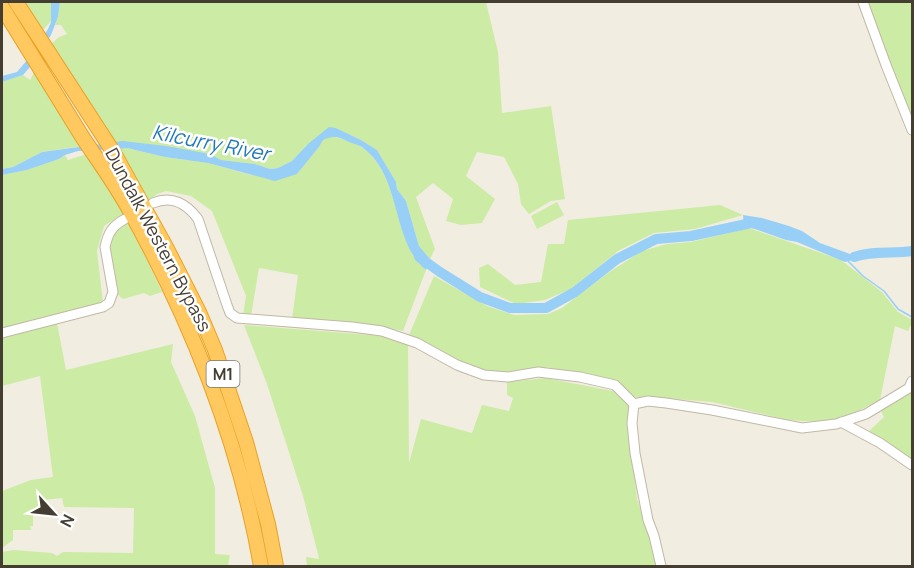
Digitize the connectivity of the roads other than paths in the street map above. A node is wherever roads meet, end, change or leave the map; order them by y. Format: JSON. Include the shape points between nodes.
{"nodes":[{"id":1,"x":16,"y":2,"type":"edge"},
{"id":2,"x":863,"y":2,"type":"edge"},
{"id":3,"x":2,"y":7,"type":"edge"},
{"id":4,"x":912,"y":130,"type":"edge"},
{"id":5,"x":153,"y":203,"type":"dead end"},
{"id":6,"x":125,"y":219,"type":"dead end"},
{"id":7,"x":2,"y":333,"type":"edge"},
{"id":8,"x":912,"y":381,"type":"edge"},
{"id":9,"x":634,"y":404,"type":"junction"},
{"id":10,"x":841,"y":422,"type":"junction"},
{"id":11,"x":912,"y":465,"type":"edge"},
{"id":12,"x":261,"y":567,"type":"edge"},
{"id":13,"x":276,"y":567,"type":"edge"},
{"id":14,"x":661,"y":567,"type":"edge"}],
"edges":[{"from":1,"to":13,"type":"highway","name":"Dundalk Western Bypass","number":"M1","via":[[114,153],[199,312],[246,442]]},
{"from":2,"to":4,"type":"street"},
{"from":3,"to":12,"type":"highway","name":"Dundalk Western Bypass","number":"M1","via":[[128,208],[180,311],[237,461]]},
{"from":5,"to":9,"type":"street","via":[[176,201],[192,210],[230,313],[237,318],[382,331],[484,375],[508,377],[538,372],[580,377],[615,386]]},
{"from":6,"to":7,"type":"street","via":[[113,227],[105,247],[113,292],[110,303]]},
{"from":8,"to":10,"type":"street","via":[[909,388],[866,414]]},
{"from":9,"to":10,"type":"street","via":[[666,403],[802,428]]},
{"from":9,"to":14,"type":"street","via":[[635,453]]},
{"from":10,"to":11,"type":"street"}]}
